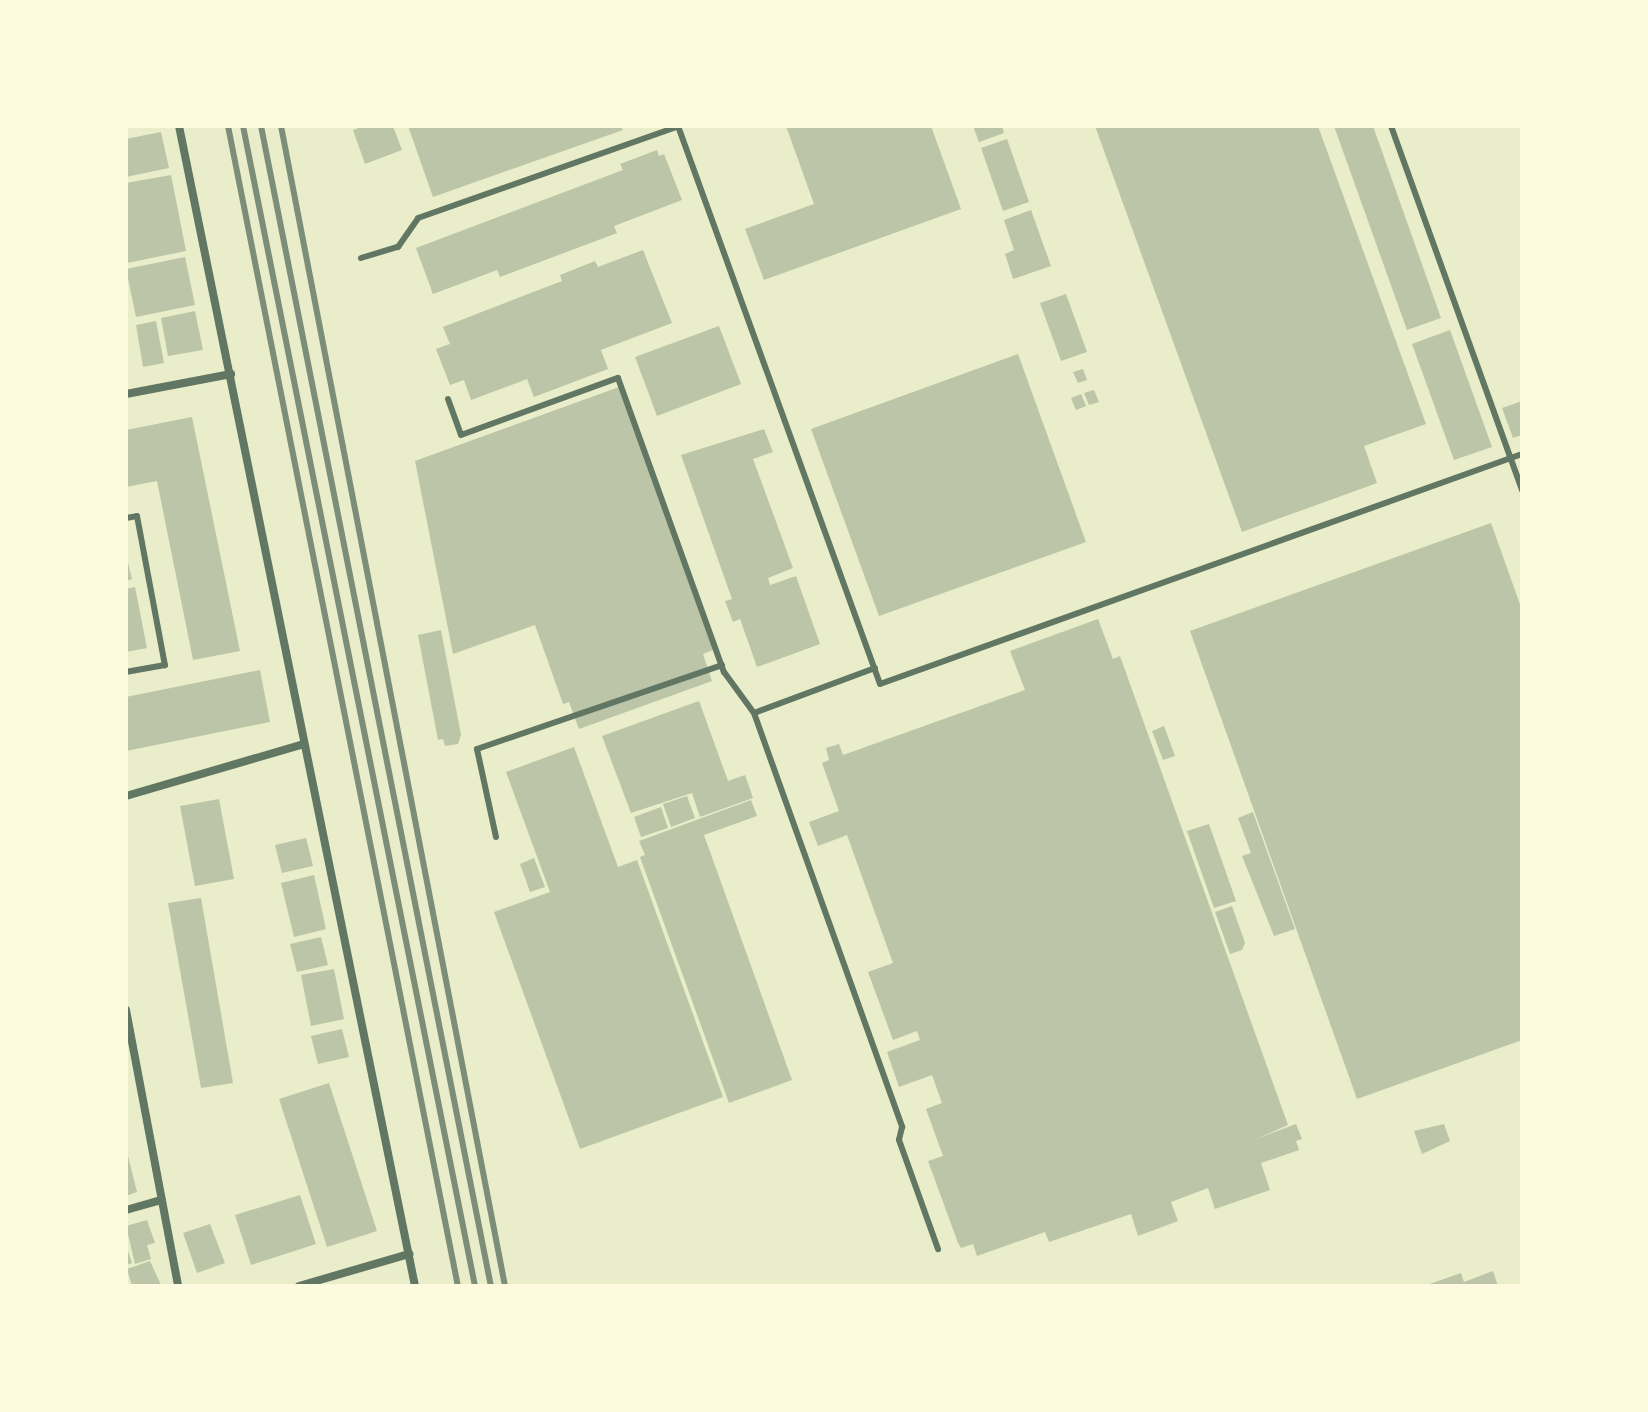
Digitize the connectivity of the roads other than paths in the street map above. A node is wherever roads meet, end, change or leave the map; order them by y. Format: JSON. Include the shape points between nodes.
{"nodes":[{"id":1,"x":179,"y":126,"type":"edge"},
{"id":2,"x":678,"y":126,"type":"edge"},
{"id":3,"x":1391,"y":126,"type":"edge"},
{"id":4,"x":361,"y":258,"type":"dead end"},
{"id":5,"x":231,"y":374,"type":"junction"},
{"id":6,"x":126,"y":394,"type":"edge"},
{"id":7,"x":448,"y":399,"type":"dead end"},
{"id":8,"x":1522,"y":454,"type":"edge"},
{"id":9,"x":1510,"y":458,"type":"junction"},
{"id":10,"x":1522,"y":490,"type":"edge"},
{"id":11,"x":126,"y":518,"type":"edge"},
{"id":12,"x":722,"y":665,"type":"junction"},
{"id":13,"x":875,"y":668,"type":"junction"},
{"id":14,"x":126,"y":672,"type":"edge"},
{"id":15,"x":754,"y":713,"type":"junction"},
{"id":16,"x":304,"y":744,"type":"junction"},
{"id":17,"x":126,"y":796,"type":"edge"},
{"id":18,"x":496,"y":837,"type":"dead end"},
{"id":19,"x":126,"y":1010,"type":"edge"},
{"id":20,"x":162,"y":1200,"type":"junction"},
{"id":21,"x":126,"y":1210,"type":"edge"},
{"id":22,"x":938,"y":1249,"type":"dead end"},
{"id":23,"x":409,"y":1254,"type":"junction"},
{"id":24,"x":178,"y":1286,"type":"edge"},
{"id":25,"x":299,"y":1286,"type":"edge"},
{"id":26,"x":415,"y":1286,"type":"edge"}],
"edges":[{"from":1,"to":5,"type":"street"},
{"from":2,"to":4,"type":"lane","via":[[418,218],[398,247]]},
{"from":2,"to":13,"type":"lane"},
{"from":3,"to":9,"type":"lane"},
{"from":5,"to":6,"type":"street"},
{"from":5,"to":16,"type":"street"},
{"from":7,"to":12,"type":"lane","via":[[461,435],[618,378]]},
{"from":8,"to":9,"type":"lane"},
{"from":9,"to":10,"type":"lane"},
{"from":9,"to":13,"type":"lane","via":[[880,684]]},
{"from":11,"to":14,"type":"lane","via":[[137,516],[165,665]]},
{"from":12,"to":15,"type":"lane"},
{"from":12,"to":18,"type":"lane","via":[[477,749]]},
{"from":13,"to":15,"type":"lane"},
{"from":15,"to":22,"type":"lane","via":[[902,1127],[899,1140]]},
{"from":16,"to":17,"type":"street"},
{"from":16,"to":23,"type":"street"},
{"from":19,"to":20,"type":"street"},
{"from":20,"to":21,"type":"street"},
{"from":20,"to":24,"type":"street"},
{"from":23,"to":25,"type":"street"},
{"from":23,"to":26,"type":"street"}]}
